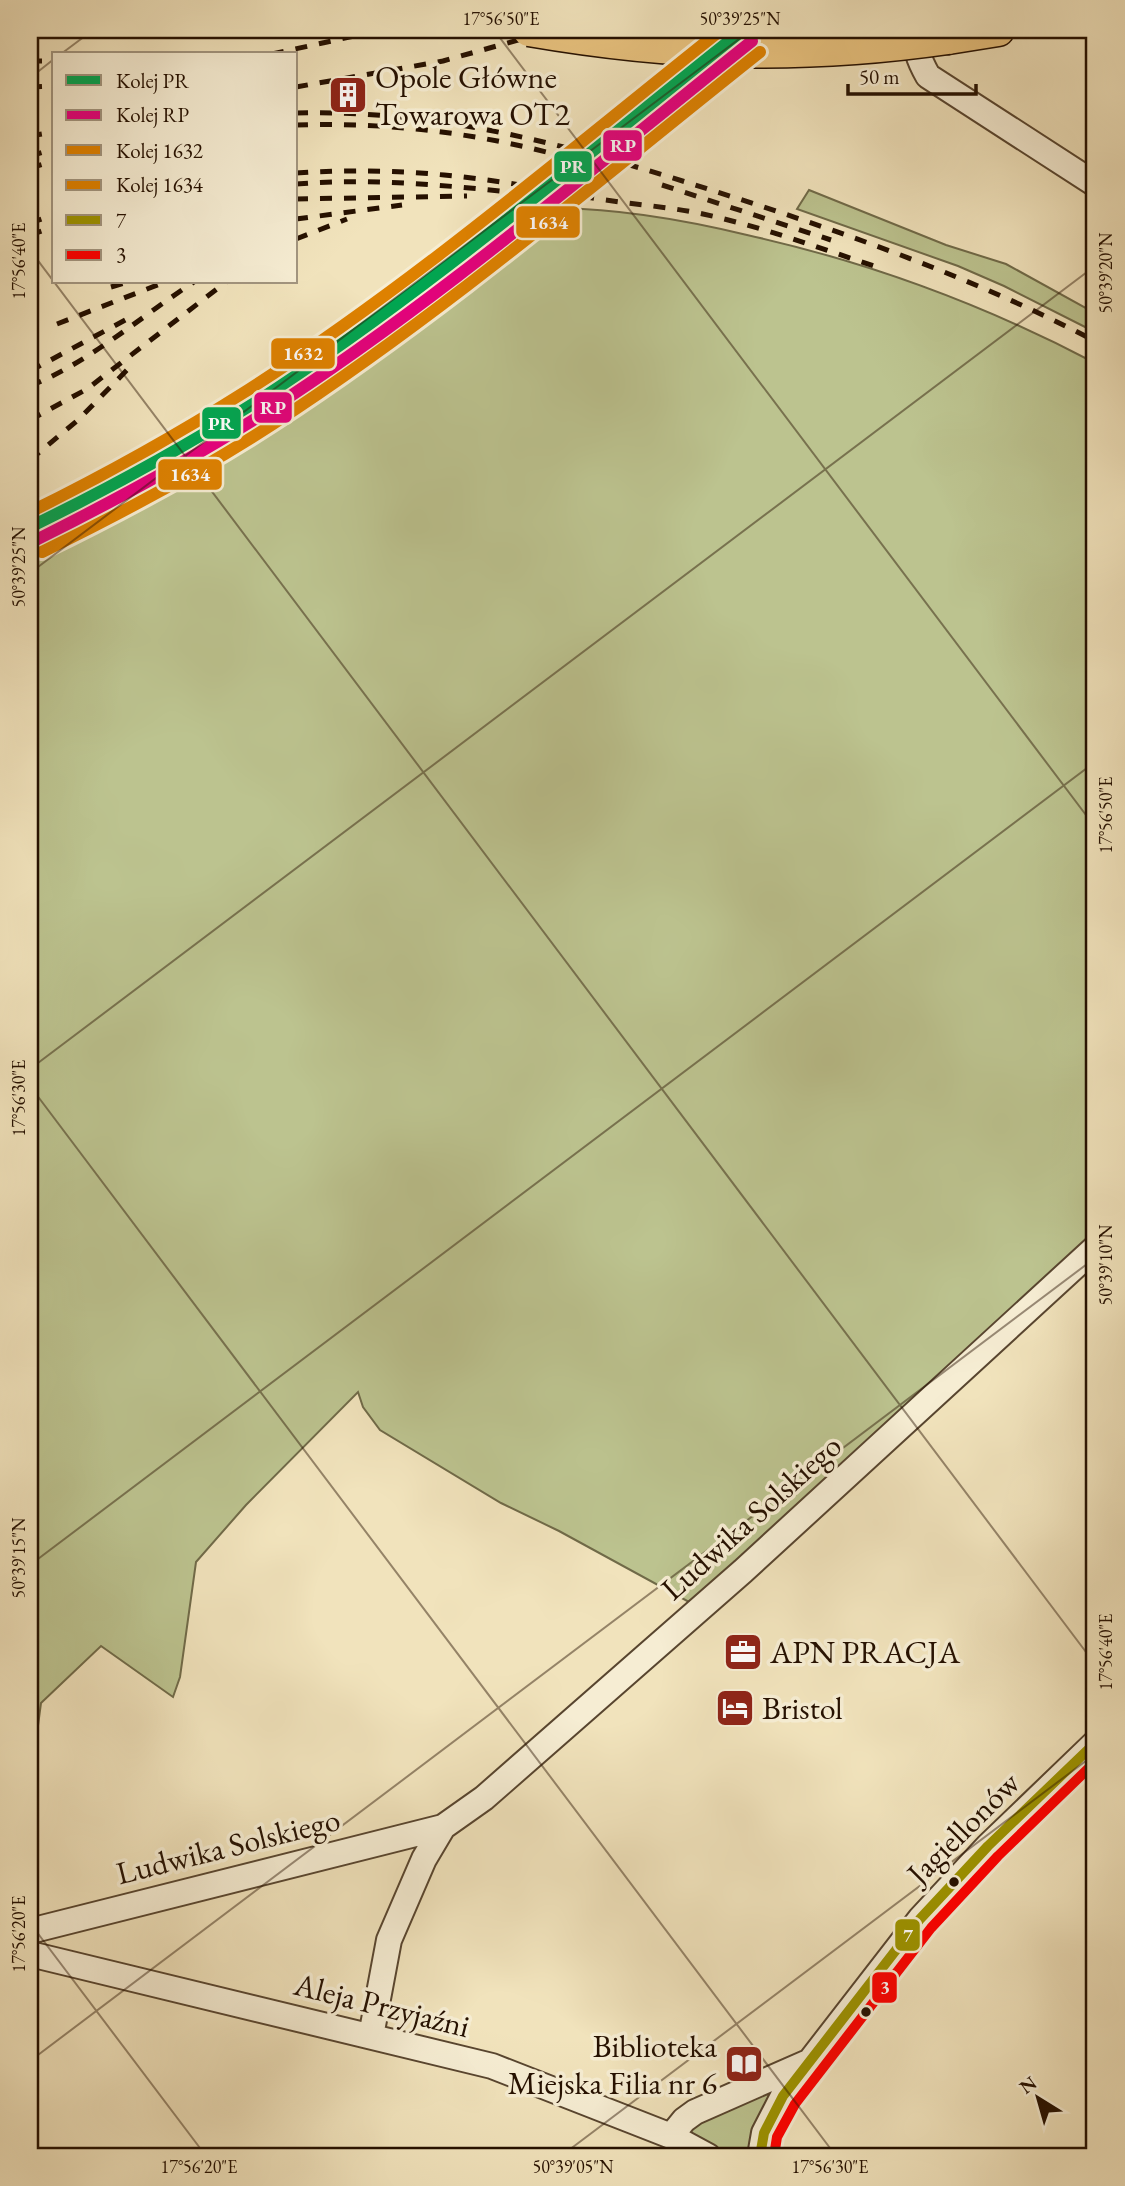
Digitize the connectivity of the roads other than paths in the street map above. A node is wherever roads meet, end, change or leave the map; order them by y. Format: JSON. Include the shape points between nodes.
{"nodes":[{"id":1,"x":529,"y":30,"type":"edge"},
{"id":2,"x":917,"y":30,"type":"edge"},
{"id":3,"x":998,"y":30,"type":"edge"},
{"id":4,"x":1095,"y":184,"type":"edge"},
{"id":5,"x":1095,"y":1248,"type":"edge"},
{"id":6,"x":1095,"y":1744,"type":"edge"},
{"id":7,"x":443,"y":1827,"type":"junction"},
{"id":8,"x":30,"y":1931,"type":"edge"},
{"id":9,"x":30,"y":1954,"type":"edge"},
{"id":10,"x":371,"y":2036,"type":"junction"},
{"id":11,"x":806,"y":2063,"type":"junction"},
{"id":12,"x":671,"y":2136,"type":"junction"},
{"id":13,"x":708,"y":2156,"type":"edge"},
{"id":14,"x":760,"y":2156,"type":"edge"}],
"edges":[{"from":1,"to":3,"type":"main road","bridge":true,"via":[[638,46],[744,53],[852,50]]},
{"from":2,"to":4,"type":"street","via":[[916,54],[928,76]]},
{"from":5,"to":7,"type":"street","name":"Ludwika Solskiego","via":[[743,1571],[484,1798]]},
{"from":6,"to":11,"type":"street","name":"Jagiellonów","via":[[919,1919]]},
{"from":7,"to":8,"type":"street","name":"Ludwika Solskiego"},
{"from":7,"to":10,"type":"street","name":"Ludwika Solskiego","via":[[389,1940]]},
{"from":9,"to":10,"type":"street","name":"Aleja Przyjaźni"},
{"from":10,"to":12,"type":"street","name":"Aleja Przyjaźni","via":[[492,2066]]},
{"from":11,"to":12,"type":"street","name":"Jagiellonów","via":[[695,2112]]},
{"from":11,"to":14,"type":"street","name":"Jagiellonów","via":[[772,2116]]},
{"from":12,"to":13,"type":"street","name":"Aleja Przyjaźni"}]}
